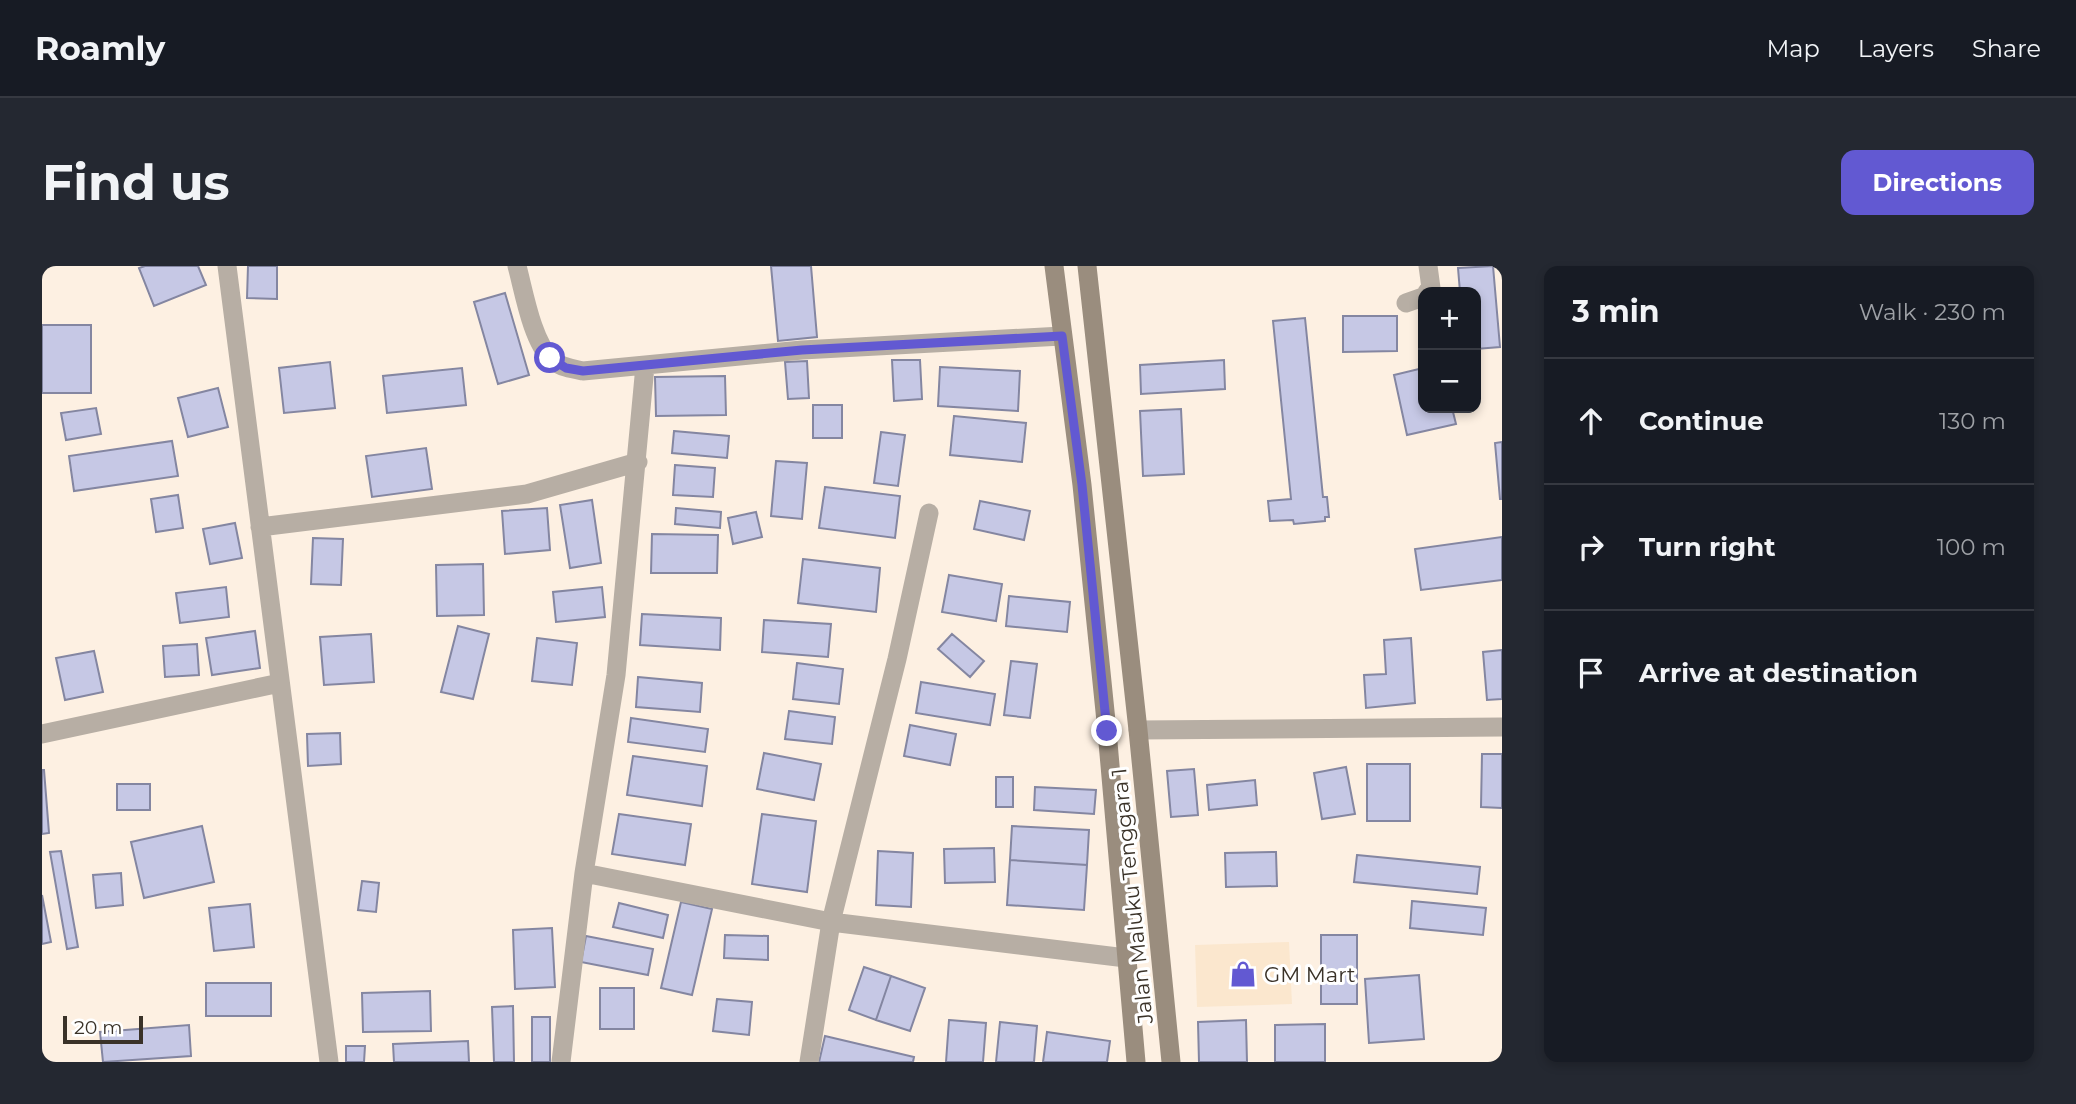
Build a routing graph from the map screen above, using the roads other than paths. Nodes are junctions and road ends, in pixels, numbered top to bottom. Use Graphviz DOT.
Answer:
graph roads {
  1 [pos="227,266"];
  2 [pos="517,266"];
  3 [pos="1054,266"];
  4 [pos="1087,266"];
  5 [pos="1428,266"];
  6 [pos="1431,287"];
  7 [pos="1062,336"];
  8 [pos="645,366"];
  9 [pos="638,462"];
  10 [pos="929,513"];
  11 [pos="260,527"];
  12 [pos="280,683"];
  13 [pos="1502,727"];
  14 [pos="1138,730"];
  15 [pos="42,734"];
  16 [pos="584,873"];
  17 [pos="831,922"];
  18 [pos="1126,958"];
  19 [pos="329,1062"];
  20 [pos="561,1062"];
  21 [pos="809,1062"];
  22 [pos="1136,1062"];
  23 [pos="1171,1062"];
  1 -- 11 [label="street"];
  2 -- 8 [label="street"];
  3 -- 7 [label="main road, Jalan Maluku Tenggara 1"];
  4 -- 14 [label="main road, Jalan Maluku Tenggara 1"];
  5 -- 6 [label="street"];
  7 -- 8 [label="street"];
  7 -- 18 [label="main road, Jalan Maluku Tenggara 1"];
  8 -- 9 [label="street"];
  9 -- 11 [label="street"];
  9 -- 16 [label="street"];
  10 -- 17 [label="street"];
  11 -- 12 [label="street"];
  12 -- 15 [label="street"];
  12 -- 19 [label="street"];
  13 -- 14 [label="street"];
  14 -- 23 [label="main road, Jalan Maluku Tenggara 1"];
  16 -- 17 [label="street"];
  16 -- 20 [label="street"];
  17 -- 18 [label="street"];
  17 -- 21 [label="street"];
  18 -- 22 [label="main road, Jalan Maluku Tenggara 1"];
}
